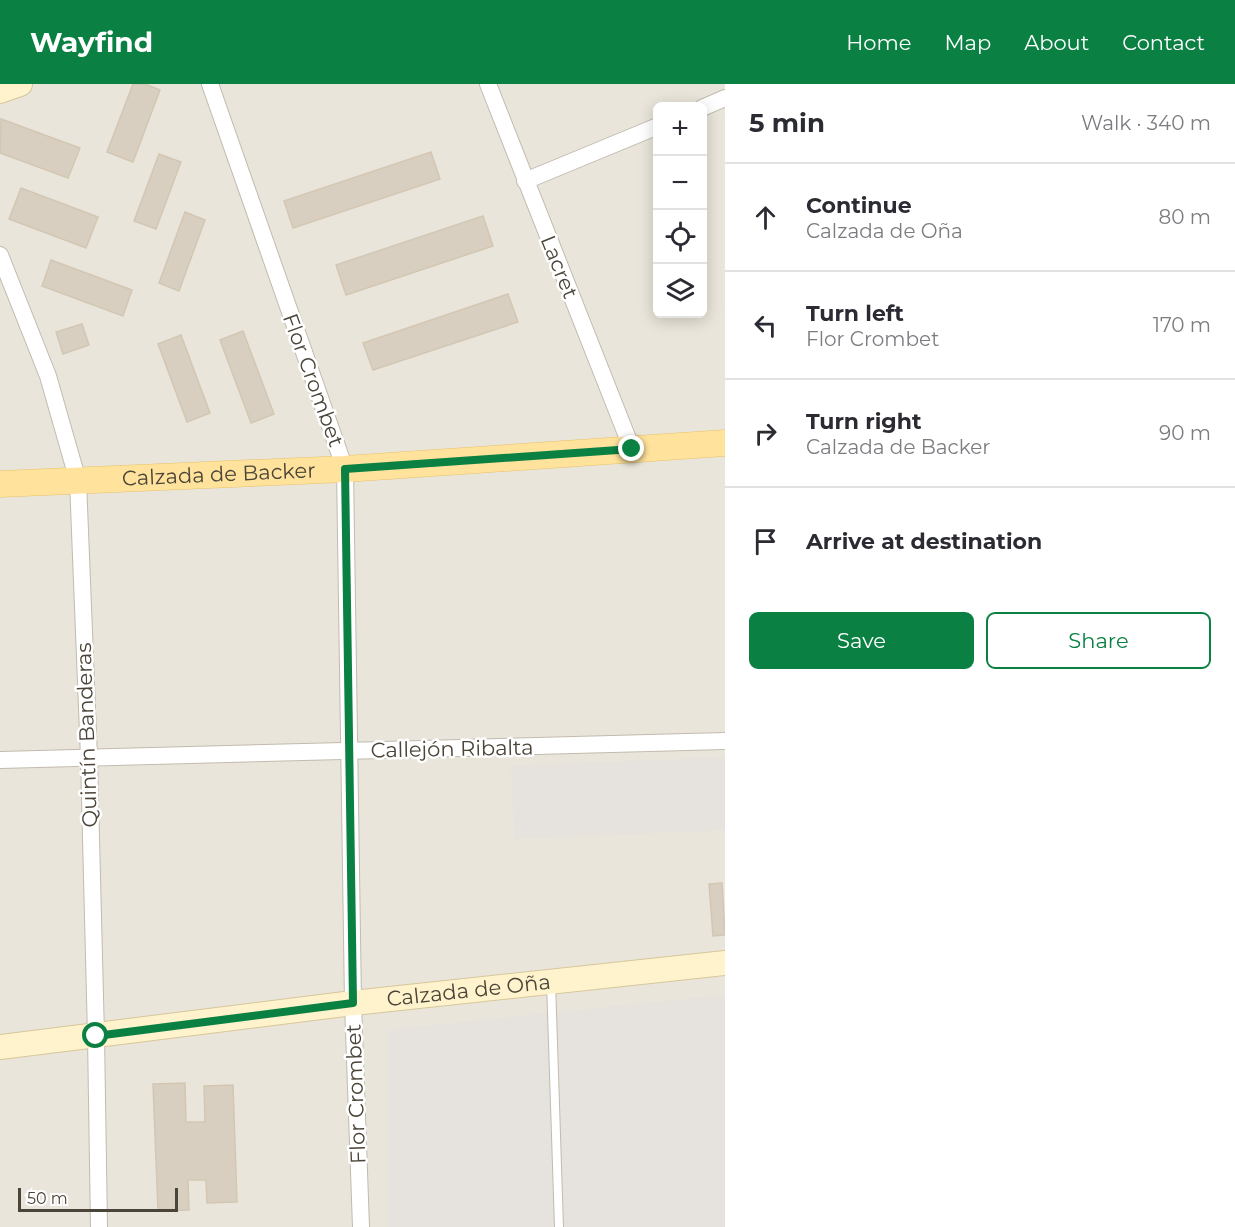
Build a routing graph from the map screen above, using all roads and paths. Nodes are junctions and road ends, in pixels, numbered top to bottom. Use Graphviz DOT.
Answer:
graph roads {
  1 [pos="20,84"];
  2 [pos="210,84"];
  3 [pos="488,84"];
  4 [pos="0,91"];
  5 [pos="725,98"];
  6 [pos="707,106"];
  7 [pos="653,128"];
  8 [pos="525,181"];
  9 [pos="0,255"];
  10 [pos="725,443"];
  11 [pos="632,449"];
  12 [pos="345,469"];
  13 [pos="78,481"];
  14 [pos="0,484"];
  15 [pos="725,741"];
  16 [pos="350,751"];
  17 [pos="89,758"];
  18 [pos="0,760"];
  19 [pos="725,963"];
  20 [pos="551,982"];
  21 [pos="353,1003"];
  22 [pos="96,1036"];
  23 [pos="0,1047"];
  24 [pos="99,1227"];
  25 [pos="361,1227"];
  26 [pos="559,1227"];
  1 -- 4 [label="street"];
  2 -- 12 [label="street, Flor Crombet"];
  3 -- 8 [label="street, Lacret"];
  5 -- 6 [label="street"];
  7 -- 8 [label="street"];
  8 -- 11 [label="street, Lacret"];
  9 -- 13 [label="street, Quintín Banderas"];
  10 -- 11 [label="main road, Calzada de Backer"];
  11 -- 12 [label="main road, Calzada de Backer"];
  12 -- 13 [label="main road, Calzada de Backer"];
  12 -- 16 [label="street, Flor Crombet"];
  13 -- 14 [label="main road, Calzada de Backer"];
  13 -- 17 [label="street, Quintín Banderas"];
  15 -- 16 [label="street, Callejón Ribalta"];
  16 -- 17 [label="street, Callejón Ribalta"];
  16 -- 21 [label="street, Flor Crombet"];
  17 -- 18 [label="street, Callejón Ribalta"];
  17 -- 22 [label="street, Quintín Banderas"];
  19 -- 20 [label="street, Calzada de Oña"];
  20 -- 21 [label="street, Calzada de Oña"];
  20 -- 26 [label="lane"];
  21 -- 22 [label="street, Calzada de Oña"];
  21 -- 25 [label="street, Flor Crombet"];
  22 -- 23 [label="street, Calzada de Oña"];
  22 -- 24 [label="street, Quintín Banderas"];
}
